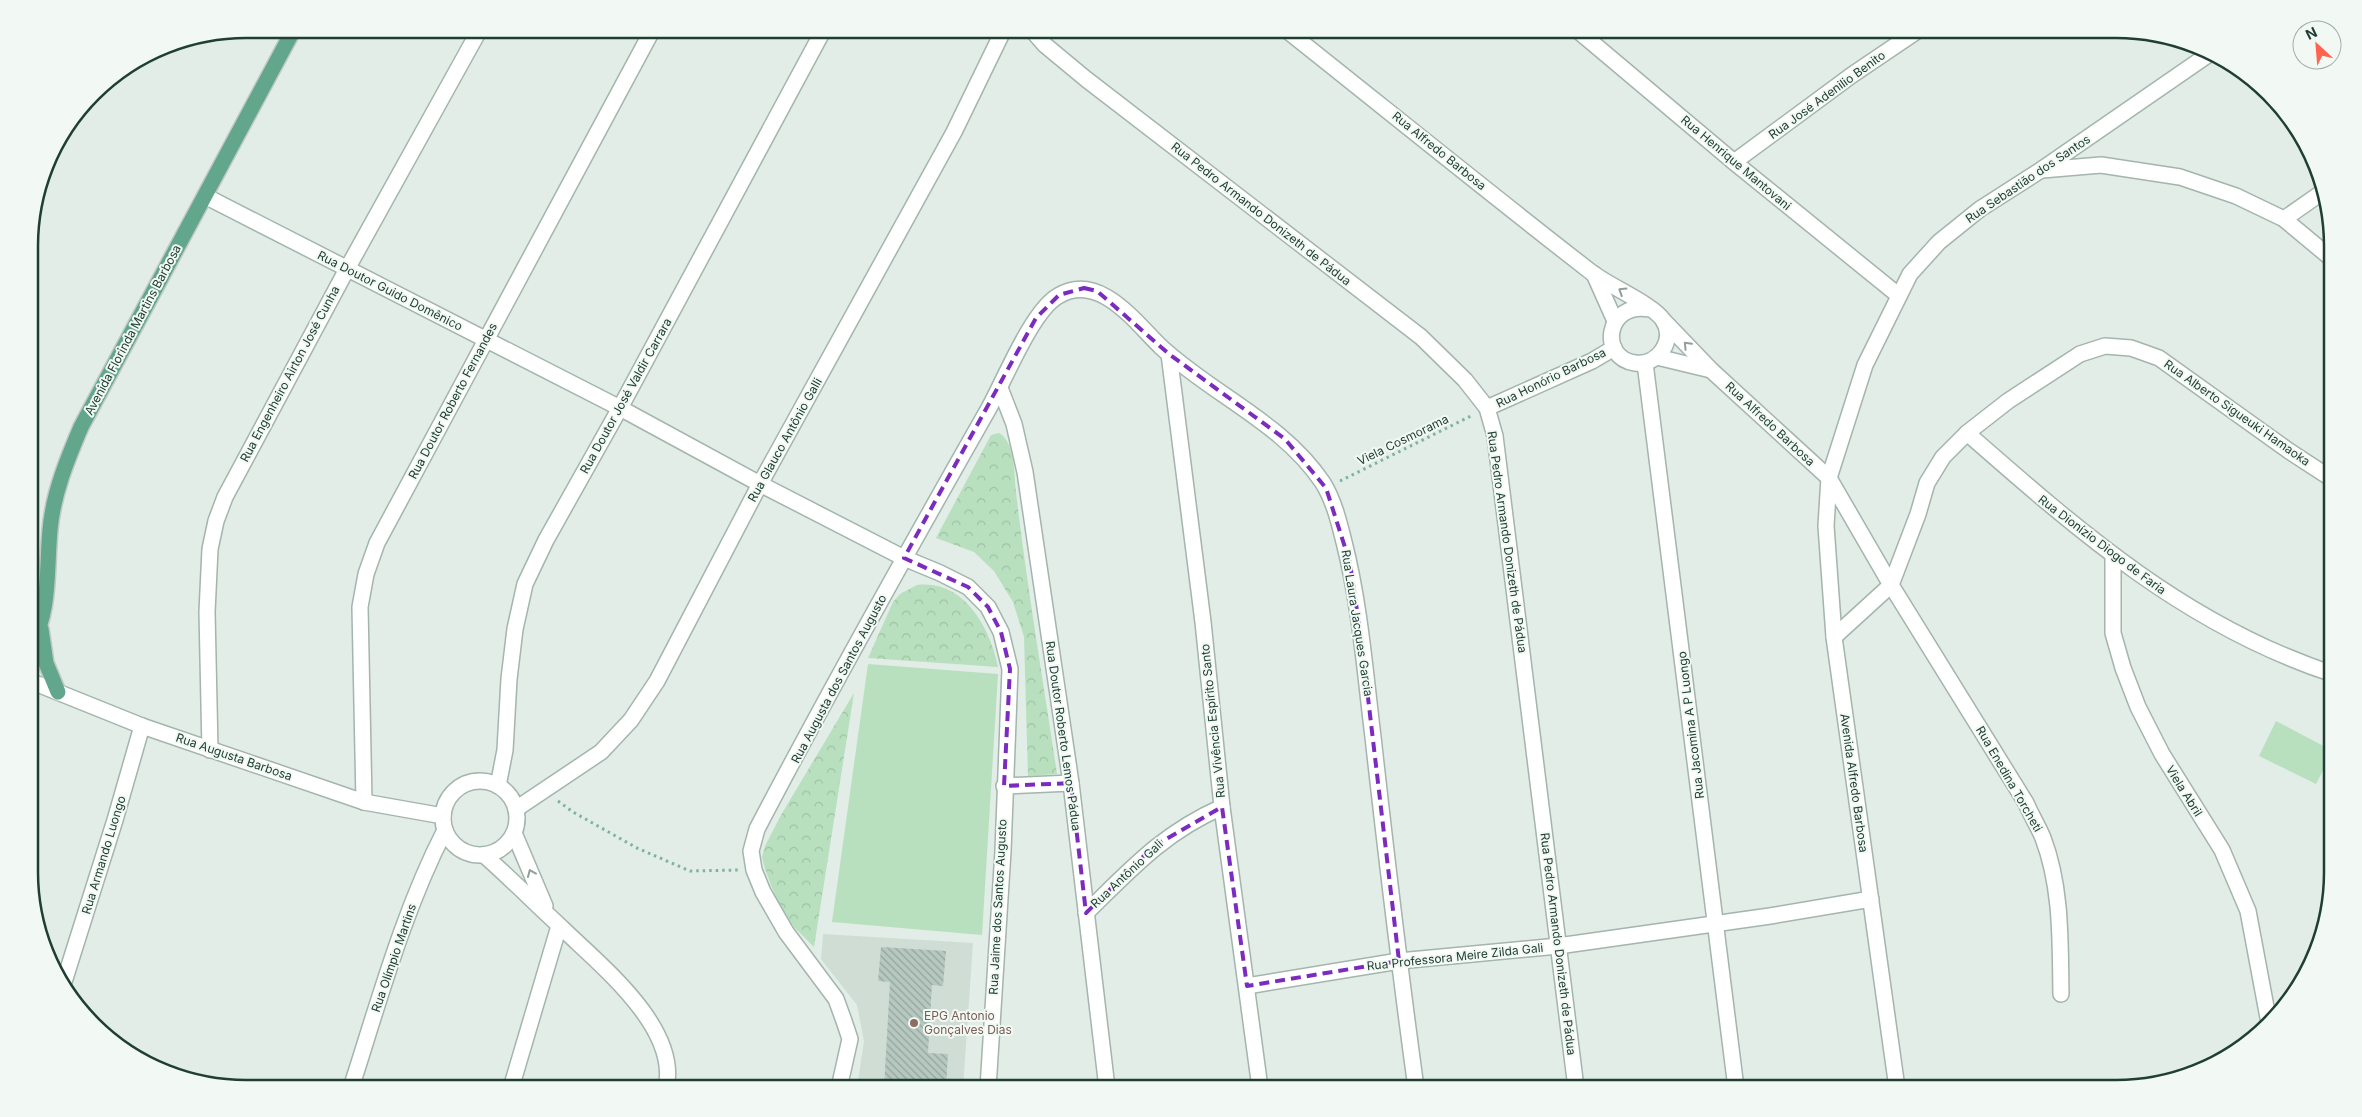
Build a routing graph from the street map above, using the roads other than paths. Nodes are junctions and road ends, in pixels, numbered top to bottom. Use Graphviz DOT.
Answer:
graph roads {
  1 [pos="289,38"];
  2 [pos="475,38"];
  3 [pos="648,38"];
  4 [pos="819,38"];
  5 [pos="1000,38"];
  6 [pos="1039,38"];
  7 [pos="1297,38"];
  8 [pos="1594,38"];
  9 [pos="1907,38"];
  10 [pos="2204,57"];
  11 [pos="1734,162"];
  12 [pos="2041,170"];
  13 [pos="2318,195"];
  14 [pos="205,196"];
  15 [pos="2284,219"];
  16 [pos="2324,252"];
  17 [pos="347,269"];
  18 [pos="1594,274"];
  19 [pos="1072,290"];
  20 [pos="1898,295"];
  21 [pos="1650,309"];
  22 [pos="1663,320"];
  23 [pos="1615,321"];
  24 [pos="486,340"];
  25 [pos="1614,348"];
  26 [pos="1169,354"];
  27 [pos="1651,360"];
  28 [pos="1711,370"];
  29 [pos="1000,388"];
  30 [pos="620,408"];
  31 [pos="1488,408"];
  32 [pos="1967,433"];
  33 [pos="2324,474"];
  34 [pos="1828,478"];
  35 [pos="760,484"];
  36 [pos="2113,556"];
  37 [pos="904,558"];
  38 [pos="922,565"];
  39 [pos="1891,585"];
  40 [pos="41,628"];
  41 [pos="38,634"];
  42 [pos="1834,637"];
  43 [pos="2324,671"];
  44 [pos="38,685"];
  45 [pos="58,692"];
  46 [pos="142,726"];
  47 [pos="210,750"];
  48 [pos="1071,783"];
  49 [pos="498,786"];
  50 [pos="1004,786"];
  51 [pos="364,802"];
  52 [pos="1222,807"];
  53 [pos="516,809"];
  54 [pos="444,823"];
  55 [pos="514,833"];
  56 [pos="484,855"];
  57 [pos="1871,899"];
  58 [pos="548,912"];
  59 [pos="1086,913"];
  60 [pos="1715,924"];
  61 [pos="560,926"];
  62 [pos="1558,946"];
  63 [pos="1399,961"];
  64 [pos="66,976"];
  65 [pos="1247,986"];
  66 [pos="2061,994"];
  67 [pos="2267,1014"];
  68 [pos="354,1080"];
  69 [pos="512,1080"];
  70 [pos="667,1080"];
  71 [pos="841,1080"];
  72 [pos="989,1080"];
  73 [pos="1106,1080"];
  74 [pos="1259,1080"];
  75 [pos="1415,1080"];
  76 [pos="1575,1080"];
  77 [pos="1735,1080"];
  78 [pos="1896,1080"];
  1 -- 14 [label="main road, Avenida Florinda Martins Barbosa"];
  2 -- 17 [label="street, Rua Engenheiro Airton José Cunha"];
  3 -- 24 [label="street, Rua Doutor Roberto Fernandes"];
  4 -- 30 [label="street, Rua Doutor José Valdir Carrara"];
  5 -- 35 [label="street, Rua Glauco Antônio Galli"];
  6 -- 31 [label="street, Rua Pedro Armando Donizeth de Pádua"];
  7 -- 18 [label="street, Rua Alfredo Barbosa"];
  8 -- 11 [label="street, Rua Henrique Mantovani"];
  9 -- 11 [label="street, Rua José Adenilio Benito"];
  10 -- 12 [label="street, Rua Sebastião dos Santos"];
  11 -- 20 [label="street, Rua Henrique Mantovani"];
  12 -- 15 [label="street"];
  12 -- 20 [label="street, Rua Sebastião dos Santos"];
  13 -- 15 [label="street"];
  14 -- 17 [label="street, Rua Doutor Guido Domênico"];
  14 -- 40 [label="main road, Avenida Florinda Martins Barbosa"];
  15 -- 16 [label="street"];
  17 -- 24 [label="street, Rua Doutor Guido Domênico"];
  17 -- 47 [label="street, Rua Engenheiro Airton José Cunha"];
  21 -- 18 [label="street, Rua Alfredo Barbosa, one-way"];
  18 -- 23 [label="street, Rua Alfredo Barbosa"];
  19 -- 26 [label="street, Rua Laura Jacques Garcia"];
  19 -- 29 [label="street, Rua Augusta dos Santos Augusto"];
  20 -- 34 [label="street, Rua Sebastião dos Santos"];
  21 -- 22 [label="street"];
  21 -- 23 [label="street"];
  22 -- 27 [label="street"];
  28 -- 22 [label="street, Rua Alfredo Barbosa, one-way"];
  23 -- 25 [label="street"];
  24 -- 30 [label="street, Rua Doutor Guido Domênico"];
  24 -- 51 [label="street, Rua Doutor Roberto Fernandes"];
  25 -- 27 [label="street"];
  25 -- 31 [label="street, Rua Honório Barbosa"];
  26 -- 52 [label="street, Rua Vivência Espírito Santo"];
  26 -- 63 [label="street, Rua Laura Jacques Garcia"];
  27 -- 28 [label="street, Rua Alfredo Barbosa"];
  27 -- 60 [label="street, Rua Jacomina A P Luongo"];
  28 -- 34 [label="street, Rua Alfredo Barbosa"];
  29 -- 37 [label="street, Rua Augusta dos Santos Augusto"];
  29 -- 48 [label="street, Rua Doutor Roberto Lemos Pádua"];
  30 -- 35 [label="street, Rua Doutor Guido Domênico"];
  30 -- 49 [label="street, Rua Doutor José Valdir Carrara"];
  31 -- 62 [label="street, Rua Pedro Armando Donizeth de Pádua"];
  32 -- 33 [label="street, Rua Alberto Sigueuki Hamaoka"];
  32 -- 36 [label="street, Rua Dionízio Diogo de Faria"];
  32 -- 39 [label="street, Rua Alberto Sigueuki Hamaoka"];
  34 -- 39 [label="street, Rua Alfredo Barbosa"];
  34 -- 42 [label="street, Avenida Alfredo Barbosa"];
  35 -- 37 [label="street, Rua Doutor Guido Domênico"];
  35 -- 53 [label="street, Rua Glauco Antônio Galli"];
  36 -- 43 [label="street, Rua Dionízio Diogo de Faria"];
  36 -- 67 [label="street, Viela Abril"];
  37 -- 38 [label="street, Rua Doutor Guido Domênico"];
  37 -- 71 [label="street, Rua Augusta dos Santos Augusto"];
  38 -- 50 [label="street, Rua Jaime dos Santos Augusto"];
  39 -- 42 [label="street, Rua Alberto Sigueuki Hamaoka"];
  39 -- 66 [label="street, Rua Enedina Torcheti"];
  40 -- 41 [label="main road, Avenida Florinda Martins Barbosa"];
  40 -- 45 [label="main road"];
  42 -- 57 [label="street, Avenida Alfredo Barbosa"];
  44 -- 45 [label="street, Rua Augusta Barbosa"];
  45 -- 46 [label="street, Rua Augusta Barbosa"];
  46 -- 47 [label="street, Rua Augusta Barbosa"];
  46 -- 64 [label="street, Rua Armando Luongo"];
  47 -- 51 [label="street, Rua Augusta Barbosa"];
  48 -- 50 [label="street"];
  48 -- 59 [label="street, Rua Doutor Roberto Lemos Pádua"];
  49 -- 53 [label="street"];
  49 -- 54 [label="street"];
  50 -- 72 [label="street, Rua Jaime dos Santos Augusto"];
  51 -- 54 [label="street, Rua Augusta Barbosa"];
  52 -- 59 [label="street, Rua Antônio Gali"];
  52 -- 65 [label="street, Rua Vivência Espírito Santo"];
  53 -- 55 [label="street"];
  54 -- 56 [label="street"];
  54 -- 68 [label="street, Rua Olímpio Martins"];
  55 -- 56 [label="street"];
  58 -- 55 [label="street, one-way"];
  56 -- 58 [label="street"];
  57 -- 60 [label="street, Rua Professora Meire Zilda Gali"];
  57 -- 78 [label="street, Avenida Alfredo Barbosa"];
  58 -- 61 [label="street"];
  59 -- 73 [label="street, Rua Doutor Roberto Lemos Pádua"];
  60 -- 62 [label="street, Rua Professora Meire Zilda Gali"];
  60 -- 77 [label="street, Rua Jacomina A P Luongo"];
  61 -- 69 [label="street"];
  61 -- 70 [label="street"];
  62 -- 63 [label="street, Rua Professora Meire Zilda Gali"];
  62 -- 76 [label="street, Rua Pedro Armando Donizeth de Pádua"];
  63 -- 65 [label="street, Rua Professora Meire Zilda Gali"];
  63 -- 75 [label="street, Rua Laura Jacques Garcia"];
  65 -- 74 [label="street, Rua Vivência Espírito Santo"];
}
